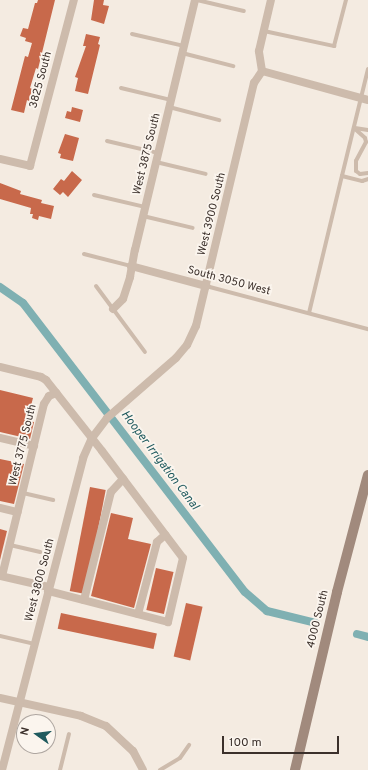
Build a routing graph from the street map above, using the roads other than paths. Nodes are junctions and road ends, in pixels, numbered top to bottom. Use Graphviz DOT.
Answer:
graph roads {
  1 [pos="74,0"];
  2 [pos="196,0"];
  3 [pos="271,0"];
  4 [pos="346,0"];
  5 [pos="244,11"];
  6 [pos="264,31"];
  7 [pos="132,34"];
  8 [pos="183,50"];
  9 [pos="234,66"];
  10 [pos="368,69"];
  11 [pos="262,71"];
  12 [pos="367,75"];
  13 [pos="121,88"];
  14 [pos="365,99"];
  15 [pos="170,104"];
  16 [pos="219,120"];
  17 [pos="354,128"];
  18 [pos="368,130"];
  19 [pos="107,141"];
  20 [pos="158,153"];
  21 [pos="0,158"];
  22 [pos="156,162"];
  23 [pos="368,173"];
  24 [pos="206,174"];
  25 [pos="342,176"];
  26 [pos="368,179"];
  27 [pos="94,195"];
  28 [pos="145,207"];
  29 [pos="143,216"];
  30 [pos="193,228"];
  31 [pos="84,254"];
  32 [pos="132,266"];
  33 [pos="96,286"];
  34 [pos="206,286"];
  35 [pos="113,309"];
  36 [pos="309,313"];
  37 [pos="368,329"];
  38 [pos="145,352"];
  39 [pos="0,367"];
  40 [pos="56,393"];
  41 [pos="119,406"];
  42 [pos="94,435"];
  43 [pos="0,438"];
  44 [pos="34,446"];
  45 [pos="368,475"];
  46 [pos="123,479"];
  47 [pos="23,493"];
  48 [pos="53,500"];
  49 [pos="0,508"];
  50 [pos="18,512"];
  51 [pos="165,535"];
  52 [pos="10,545"];
  53 [pos="40,552"];
  54 [pos="1,576"];
  55 [pos="48,589"];
  56 [pos="84,600"];
  57 [pos="138,614"];
  58 [pos="0,636"];
  59 [pos="34,644"];
  60 [pos="0,698"];
  61 [pos="19,703"];
  62 [pos="69,734"];
  63 [pos="189,744"];
  64 [pos="2,770"];
  65 [pos="60,770"];
  66 [pos="144,770"];
  67 [pos="160,770"];
  68 [pos="295,770"];
  1 -- 21 [label="street, 3825 South"];
  2 -- 5 [label="lane"];
  2 -- 8 [label="street, West 3875 South"];
  3 -- 6 [label="street"];
  4 -- 6 [label="lane"];
  6 -- 11 [label="street"];
  7 -- 8 [label="lane"];
  8 -- 9 [label="lane"];
  8 -- 15 [label="street, West 3875 South"];
  10 -- 12 [label="lane"];
  11 -- 14 [label="street"];
  11 -- 34 [label="street, West 3900 South"];
  12 -- 14 [label="lane"];
  13 -- 15 [label="lane"];
  14 -- 17 [label="lane"];
  15 -- 16 [label="lane"];
  15 -- 20 [label="street, West 3875 South"];
  17 -- 18 [label="lane"];
  17 -- 23 [label="lane"];
  17 -- 25 [label="lane"];
  19 -- 20 [label="lane"];
  20 -- 22 [label="street, West 3875 South"];
  22 -- 24 [label="lane"];
  22 -- 28 [label="street, West 3875 South"];
  25 -- 26 [label="lane"];
  25 -- 36 [label="lane"];
  27 -- 28 [label="lane"];
  28 -- 29 [label="street, West 3875 South"];
  29 -- 30 [label="lane"];
  29 -- 32 [label="street, West 3875 South"];
  31 -- 32 [label="lane, South 3050 West"];
  32 -- 34 [label="street, South 3050 West"];
  32 -- 35 [label="street, West 3875 South"];
  33 -- 35 [label="lane"];
  34 -- 36 [label="lane, South 3050 West"];
  34 -- 41 [label="street, West 3900 South"];
  35 -- 38 [label="lane"];
  36 -- 37 [label="lane, South 3050 West"];
  39 -- 40 [label="street"];
  40 -- 42 [label="street"];
  40 -- 44 [label="street, West 3775 South"];
  41 -- 42 [label="street, West 3800 South"];
  42 -- 46 [label="street"];
  42 -- 55 [label="street, West 3800 South"];
  43 -- 44 [label="street"];
  44 -- 47 [label="street, West 3775 South"];
  45 -- 68 [label="main road, 4000 South"];
  46 -- 51 [label="street"];
  46 -- 56 [label="street"];
  47 -- 48 [label="lane"];
  47 -- 50 [label="street, West 3775 South"];
  49 -- 50 [label="street"];
  50 -- 52 [label="street, West 3775 South"];
  51 -- 57 [label="street"];
  51 -- 57 [label="street"];
  52 -- 53 [label="lane"];
  52 -- 54 [label="street, West 3775 South"];
  54 -- 55 [label="street"];
  55 -- 56 [label="street"];
  55 -- 59 [label="street, West 3800 South"];
  56 -- 57 [label="street"];
  58 -- 59 [label="lane"];
  59 -- 61 [label="street, West 3800 South"];
  60 -- 61 [label="street"];
  61 -- 64 [label="street, West 3800 South"];
  61 -- 66 [label="street"];
  62 -- 65 [label="lane"];
  63 -- 67 [label="lane"];
}
